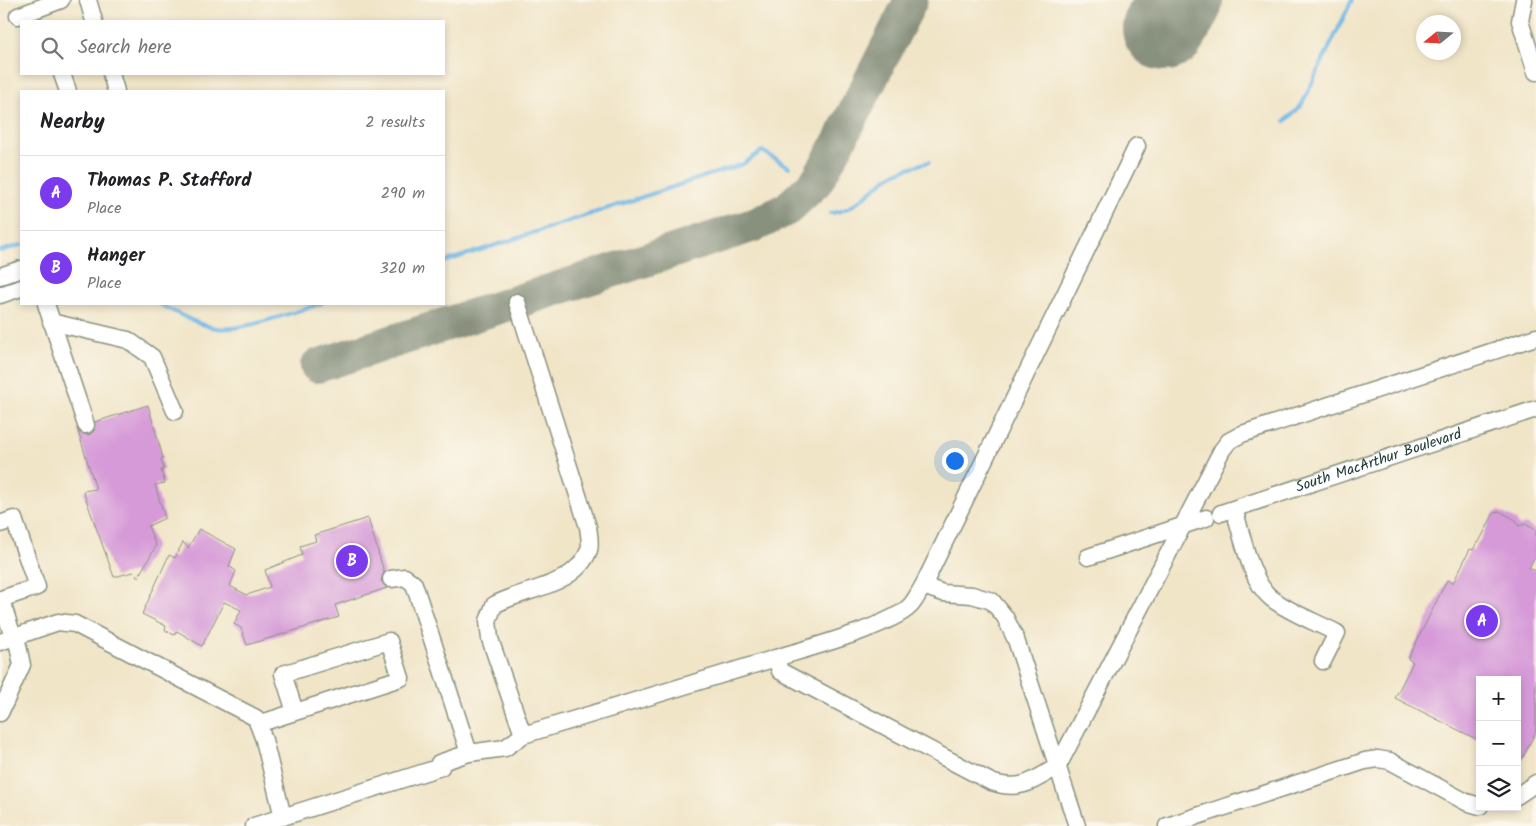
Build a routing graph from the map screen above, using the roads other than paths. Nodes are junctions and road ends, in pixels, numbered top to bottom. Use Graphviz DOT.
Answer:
graph roads {
  1 [pos="61,0"];
  2 [pos="88,0"];
  3 [pos="1524,0"];
  4 [pos="40,15"];
  5 [pos="18,16"];
  6 [pos="94,20"];
  7 [pos="1536,72"];
  8 [pos="62,75"];
  9 [pos="111,75"];
  10 [pos="68,90"];
  11 [pos="116,90"];
  12 [pos="1136,146"];
  13 [pos="20,269"];
  14 [pos="0,276"];
  15 [pos="20,288"];
  16 [pos="0,295"];
  17 [pos="517,302"];
  18 [pos="46,305"];
  19 [pos="51,322"];
  20 [pos="1536,337"];
  21 [pos="1536,409"];
  22 [pos="176,411"];
  23 [pos="86,425"];
  24 [pos="1221,513"];
  25 [pos="0,524"];
  26 [pos="1184,526"];
  27 [pos="1088,557"];
  28 [pos="391,579"];
  29 [pos="923,586"];
  30 [pos="0,598"];
  31 [pos="10,638"];
  32 [pos="776,658"];
  33 [pos="1323,661"];
  34 [pos="295,712"];
  35 [pos="0,713"];
  36 [pos="258,724"];
  37 [pos="523,735"];
  38 [pos="469,753"];
  39 [pos="1058,766"];
  40 [pos="1536,783"];
  41 [pos="1521,793"];
  42 [pos="1476,805"];
  43 [pos="283,817"];
  44 [pos="254,826"];
  45 [pos="1077,826"];
  46 [pos="1167,826"];
  1 -- 4 [label="street"];
  2 -- 6 [label="street"];
  3 -- 7 [label="street"];
  4 -- 5 [label="street"];
  8 -- 10 [label="street"];
  9 -- 11 [label="street"];
  12 -- 29 [label="street"];
  13 -- 14 [label="street"];
  15 -- 16 [label="street"];
  17 -- 37 [label="street"];
  18 -- 19 [label="street"];
  19 -- 22 [label="street"];
  19 -- 23 [label="street"];
  20 -- 26 [label="street"];
  21 -- 24 [label="street, South MacArthur Boulevard"];
  24 -- 26 [label="street, South MacArthur Boulevard"];
  24 -- 33 [label="street"];
  25 -- 30 [label="street"];
  26 -- 27 [label="street, South MacArthur Boulevard"];
  26 -- 39 [label="street"];
  28 -- 38 [label="street"];
  29 -- 32 [label="street"];
  29 -- 39 [label="street"];
  30 -- 31 [label="street"];
  31 -- 35 [label="street"];
  31 -- 36 [label="street"];
  32 -- 37 [label="street"];
  32 -- 39 [label="street"];
  34 -- 34 [label="street"];
  34 -- 36 [label="street"];
  36 -- 43 [label="street"];
  37 -- 38 [label="street"];
  38 -- 43 [label="street"];
  39 -- 45 [label="street"];
  40 -- 41 [label="street"];
  42 -- 46 [label="street"];
  43 -- 44 [label="street"];
}
